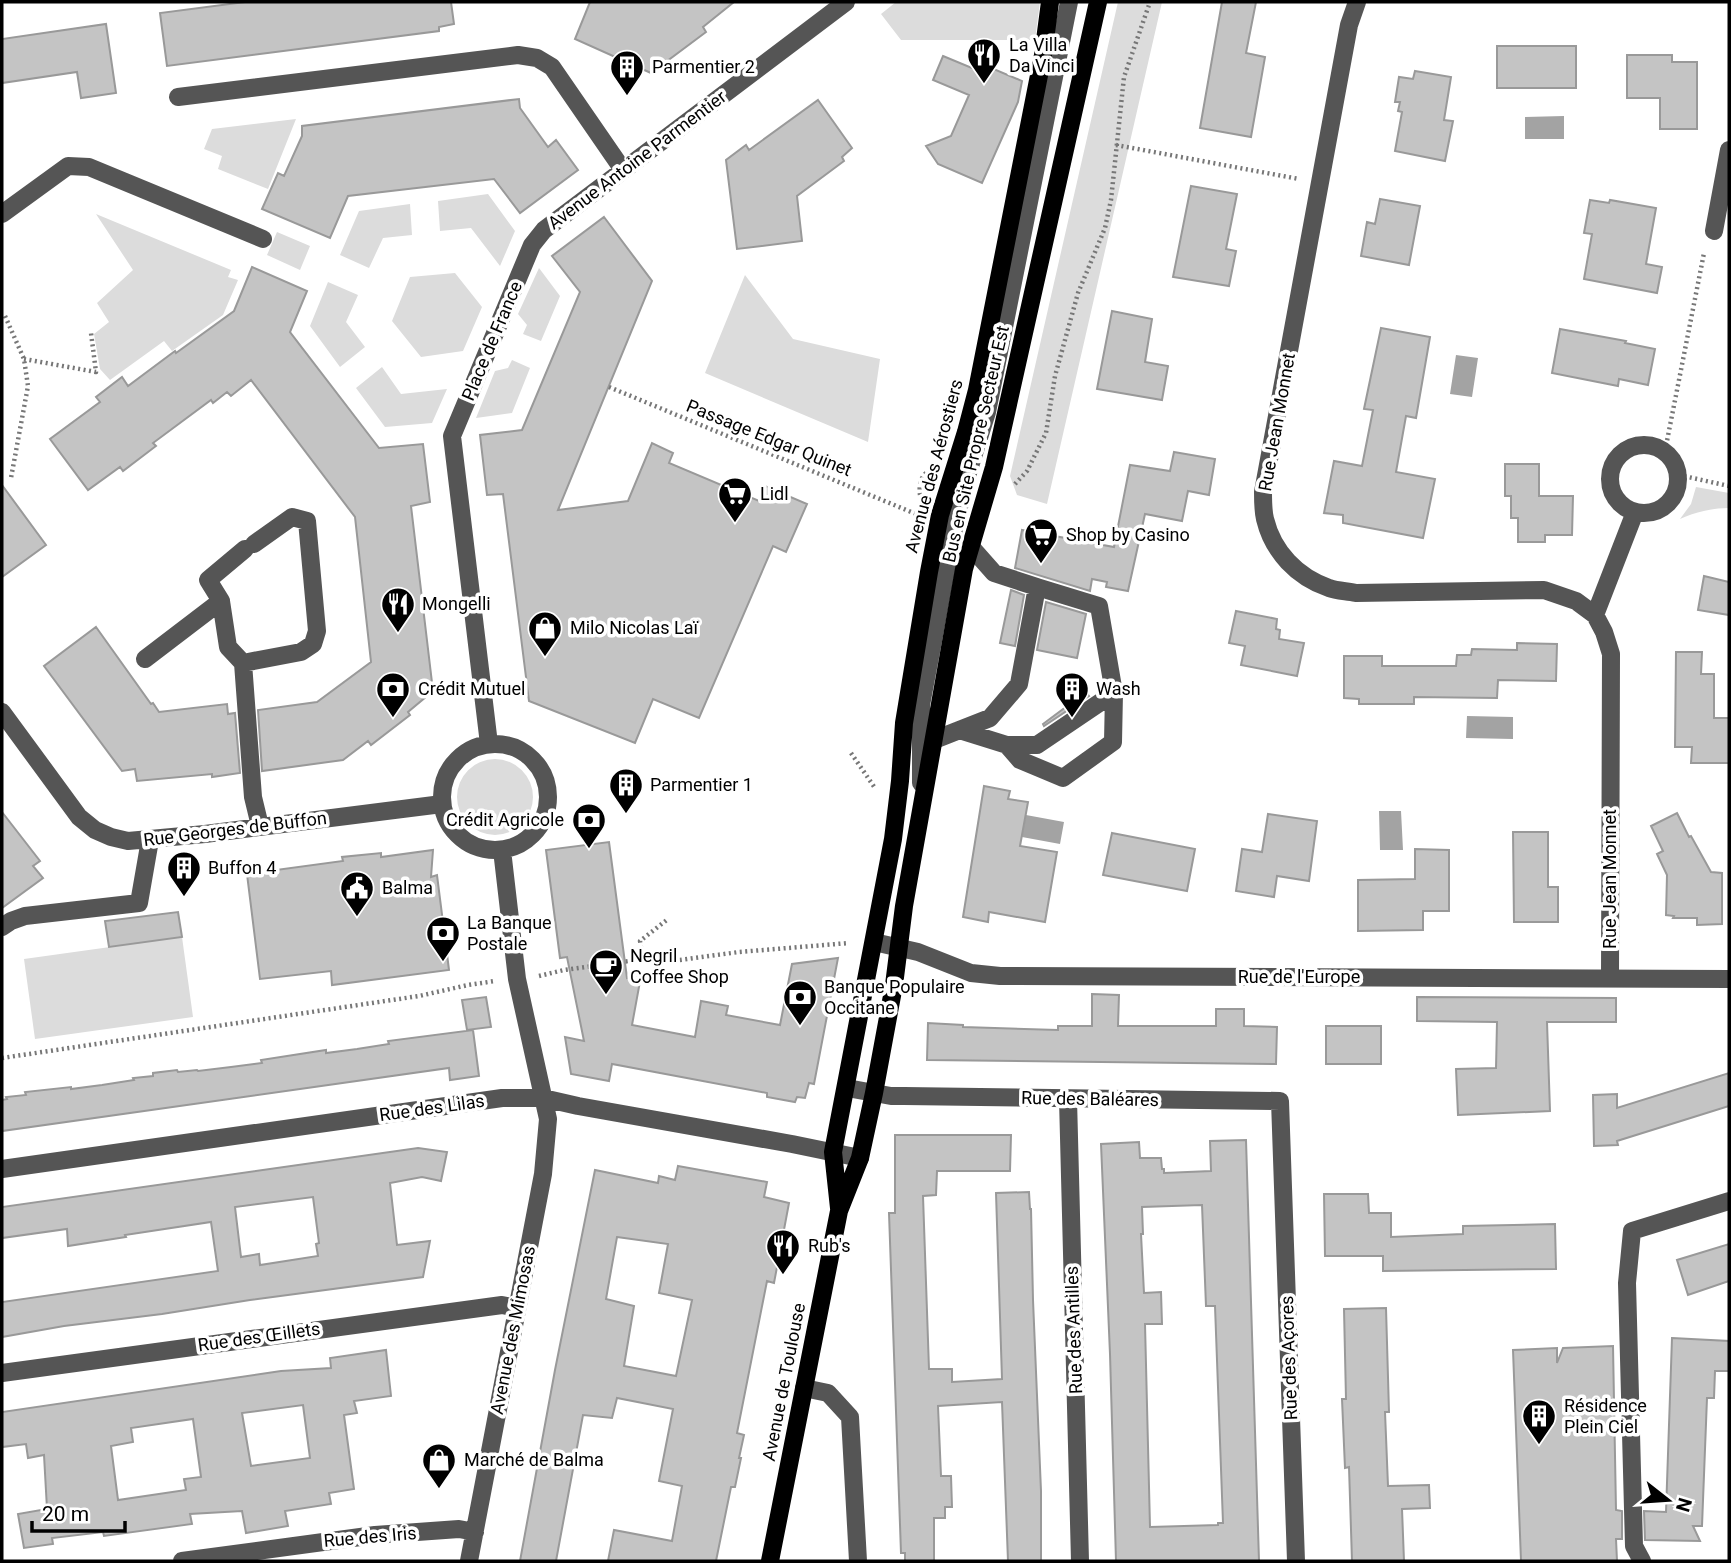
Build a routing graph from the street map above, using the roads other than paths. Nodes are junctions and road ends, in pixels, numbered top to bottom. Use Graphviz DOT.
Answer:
graph roads {
  1 [pos="846,2"];
  2 [pos="1050,2"];
  3 [pos="1069,2"];
  4 [pos="1098,2"];
  5 [pos="1357,2"];
  6 [pos="178,97"];
  7 [pos="1729,150"];
  8 [pos="623,170"];
  9 [pos="2,214"];
  10 [pos="1714,231"];
  11 [pos="263,239"];
  12 [pos="532,245"];
  13 [pos="1635,512"];
  14 [pos="971,547"];
  15 [pos="1037,587"];
  16 [pos="220,601"];
  17 [pos="1595,615"];
  18 [pos="145,659"];
  19 [pos="243,663"];
  20 [pos="1114,693"];
  21 [pos="2,712"];
  22 [pos="959,730"];
  23 [pos="934,740"];
  24 [pos="489,744"];
  25 [pos="1007,745"];
  26 [pos="442,804"];
  27 [pos="921,807"];
  28 [pos="260,826"];
  29 [pos="150,840"];
  30 [pos="502,850"];
  31 [pos="2,927"];
  32 [pos="866,942"];
  33 [pos="899,948"];
  34 [pos="1610,978"];
  35 [pos="1729,979"];
  36 [pos="846,1088"];
  37 [pos="873,1093"];
  38 [pos="544,1098"];
  39 [pos="1068,1099"];
  40 [pos="834,1152"];
  41 [pos="1282,1155"];
  42 [pos="859,1158"];
  43 [pos="2,1169"];
  44 [pos="1729,1200"];
  45 [pos="839,1211"];
  46 [pos="517,1308"];
  47 [pos="2,1373"];
  48 [pos="804,1388"];
  49 [pos="475,1532"];
  50 [pos="182,1561"];
  51 [pos="469,1561"];
  52 [pos="770,1561"];
  53 [pos="858,1561"];
  54 [pos="1080,1561"];
  55 [pos="1296,1561"];
  56 [pos="1642,1561"];
  1 -- 8 [label="street, Avenue Antoine Parmentier"];
  2 -- 32 [label="main road, Avenue des Aérostiers"];
  3 -- 27 [label="street, Bus en Site Propre Secteur Est"];
  4 -- 14 [label="main road"];
  5 -- 17 [label="street, Rue Jean Monnet"];
  6 -- 8 [label="street"];
  7 -- 10 [label="street"];
  8 -- 12 [label="street, Avenue Antoine Parmentier"];
  9 -- 11 [label="street"];
  12 -- 24 [label="street, Place de France"];
  13 -- 13 [label="street"];
  13 -- 17 [label="street"];
  14 -- 15 [label="street"];
  14 -- 23 [label="main road"];
  15 -- 20 [label="street"];
  15 -- 22 [label="street"];
  16 -- 18 [label="street"];
  16 -- 19 [label="street"];
  16 -- 19 [label="street"];
  17 -- 34 [label="street, Rue Jean Monnet"];
  19 -- 28 [label="street"];
  20 -- 25 [label="street"];
  20 -- 25 [label="street"];
  21 -- 29 [label="street, Rue Georges de Buffon"];
  22 -- 23 [label="street"];
  22 -- 25 [label="street"];
  23 -- 27 [label="main road"];
  24 -- 26 [label="street"];
  24 -- 30 [label="street"];
  26 -- 28 [label="street, Rue Georges de Buffon"];
  26 -- 30 [label="street"];
  27 -- 33 [label="main road"];
  28 -- 29 [label="street, Rue Georges de Buffon"];
  29 -- 31 [label="street"];
  30 -- 38 [label="street"];
  32 -- 33 [label="street, Rue de l'Europe"];
  32 -- 36 [label="main road, Avenue de Toulouse"];
  33 -- 34 [label="street, Rue de l'Europe"];
  33 -- 37 [label="main road, Avenue de Toulouse"];
  34 -- 35 [label="street, Rue de l'Europe"];
  36 -- 37 [label="street, Rue des Baléares"];
  36 -- 40 [label="main road, Avenue de Toulouse"];
  37 -- 39 [label="street, Rue des Baléares"];
  37 -- 42 [label="main road, Avenue de Toulouse"];
  38 -- 40 [label="street, Rue des Lilas"];
  38 -- 43 [label="street, Rue des Lilas"];
  38 -- 46 [label="street, Avenue des Mimosas"];
  39 -- 41 [label="street, Rue des Baléares"];
  39 -- 54 [label="street, Rue des Antilles"];
  40 -- 42 [label="street, Rue des Lilas"];
  40 -- 45 [label="main road, Avenue de Toulouse"];
  41 -- 55 [label="street, Rue des Açores"];
  42 -- 45 [label="main road, Avenue de Toulouse"];
  44 -- 56 [label="street"];
  45 -- 48 [label="main road, Avenue de Toulouse"];
  46 -- 47 [label="street, Rue des Œillets"];
  46 -- 49 [label="street, Avenue des Mimosas"];
  48 -- 52 [label="main road, Avenue de Toulouse"];
  48 -- 53 [label="street"];
  49 -- 50 [label="street, Rue des Iris"];
  49 -- 51 [label="street, Avenue des Mimosas"];
}
